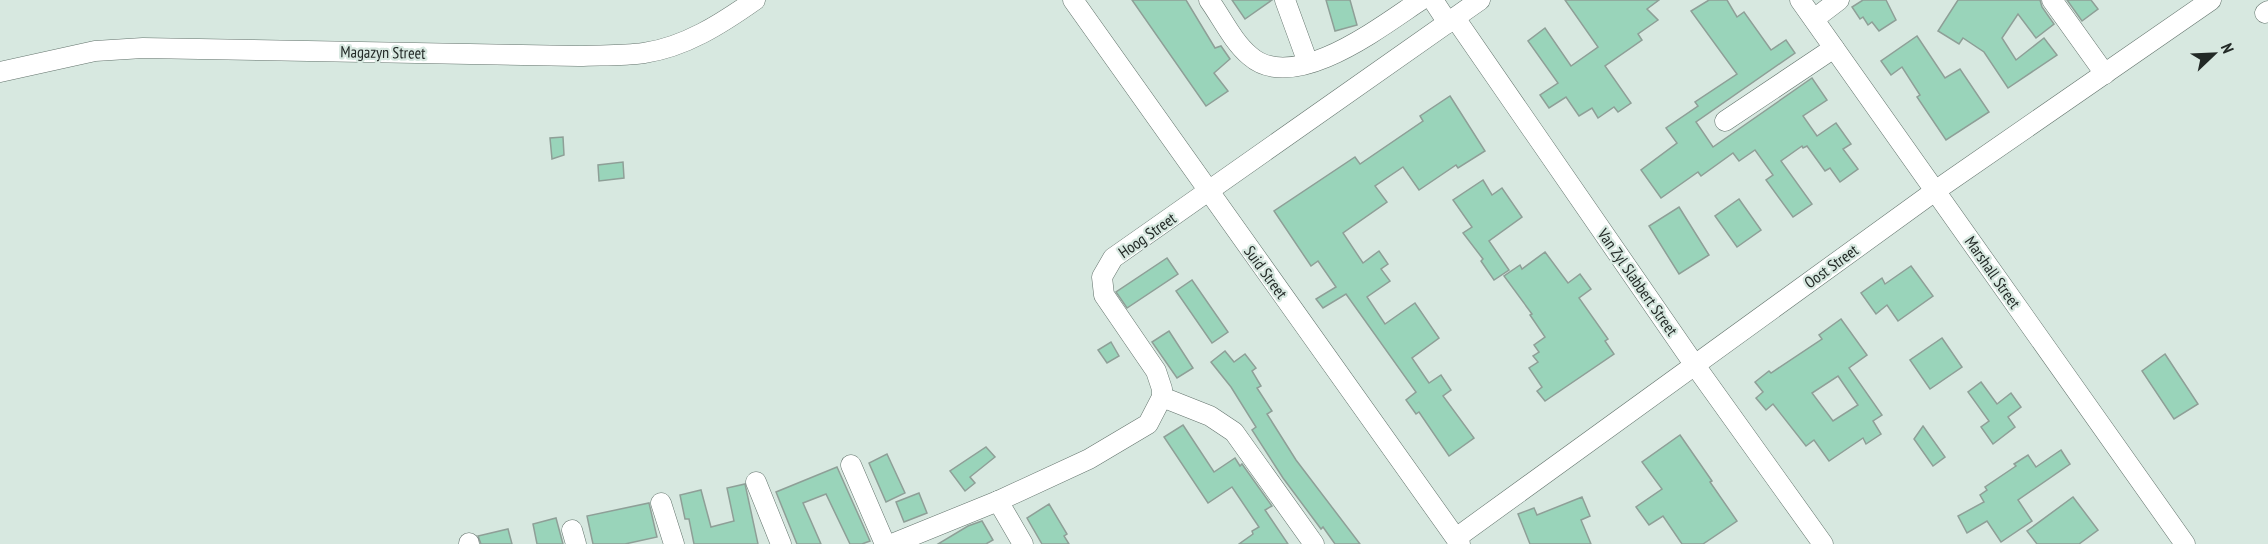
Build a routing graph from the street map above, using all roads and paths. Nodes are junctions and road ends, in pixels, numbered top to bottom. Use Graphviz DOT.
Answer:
graph roads {
  1 [pos="755,0"];
  2 [pos="1073,0"];
  3 [pos="1209,0"];
  4 [pos="1285,0"];
  5 [pos="1421,0"];
  6 [pos="1433,0"];
  7 [pos="1480,0"];
  8 [pos="1800,0"];
  9 [pos="1839,0"];
  10 [pos="2052,0"];
  11 [pos="2211,0"];
  12 [pos="1814,19"];
  13 [pos="1451,21"];
  14 [pos="1834,48"];
  15 [pos="1308,63"];
  16 [pos="0,72"];
  17 [pos="2104,74"];
  18 [pos="1725,121"];
  19 [pos="1209,191"];
  20 [pos="1935,191"];
  21 [pos="1694,364"];
  22 [pos="1162,397"];
  23 [pos="851,465"];
  24 [pos="756,482"];
  25 [pos="998,501"];
  26 [pos="661,503"];
  27 [pos="1458,541"];
  28 [pos="896,543"];
  29 [pos="674,544"];
  30 [pos="781,544"];
  31 [pos="1023,544"];
  32 [pos="1314,544"];
  33 [pos="1823,544"];
  34 [pos="2185,544"];
  1 -- 16 [label="street, Magazyn Street"];
  2 -- 19 [label="street, Suid Street"];
  3 -- 15 [label="street"];
  4 -- 15 [label="street"];
  5 -- 15 [label="street"];
  6 -- 13 [label="street, Van Zyl Slabbert Street"];
  7 -- 13 [label="street, Hoog Street"];
  8 -- 12 [label="street, Marshall Street"];
  9 -- 12 [label="street"];
  10 -- 17 [label="street"];
  11 -- 17 [label="street, Oost Street"];
  12 -- 14 [label="street, Marshall Street"];
  13 -- 19 [label="street, Hoog Street"];
  13 -- 21 [label="street, Van Zyl Slabbert Street"];
  14 -- 18 [label="street"];
  14 -- 20 [label="street, Marshall Street"];
  17 -- 20 [label="street, Oost Street"];
  19 -- 22 [label="street, Hoog Street"];
  19 -- 27 [label="street, Suid Street"];
  20 -- 21 [label="street, Oost Street"];
  20 -- 34 [label="street, Marshall Street"];
  21 -- 27 [label="street, Oost Street"];
  21 -- 33 [label="street, Van Zyl Slabbert Street"];
  22 -- 25 [label="street"];
  22 -- 32 [label="street"];
  23 -- 28 [label="street"];
  24 -- 30 [label="street"];
  25 -- 28 [label="street"];
  25 -- 31 [label="street"];
  26 -- 29 [label="street"];
}
